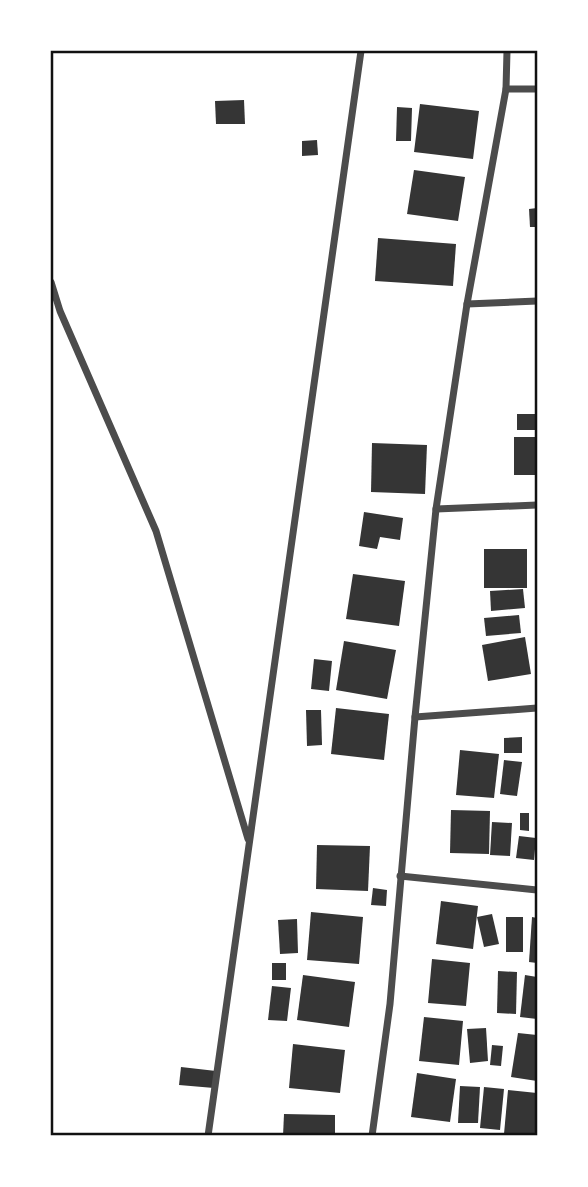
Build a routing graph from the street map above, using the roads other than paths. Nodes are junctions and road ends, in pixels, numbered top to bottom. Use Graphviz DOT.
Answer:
graph roads {
  1 [pos="361,51"];
  2 [pos="507,51"];
  3 [pos="506,89"];
  4 [pos="537,89"];
  5 [pos="51,282"];
  6 [pos="537,301"];
  7 [pos="467,304"];
  8 [pos="537,505"];
  9 [pos="436,509"];
  10 [pos="537,708"];
  11 [pos="415,717"];
  12 [pos="249,843"];
  13 [pos="400,876"];
  14 [pos="537,890"];
  15 [pos="208,1136"];
  16 [pos="372,1136"];
  1 -- 12 [label="street"];
  2 -- 3 [label="street"];
  3 -- 4 [label="street"];
  3 -- 7 [label="street"];
  5 -- 12 [label="street"];
  6 -- 7 [label="street"];
  7 -- 9 [label="street"];
  8 -- 9 [label="street"];
  9 -- 11 [label="street"];
  10 -- 11 [label="street"];
  11 -- 13 [label="street"];
  12 -- 15 [label="street"];
  13 -- 14 [label="street"];
  13 -- 16 [label="street"];
}
